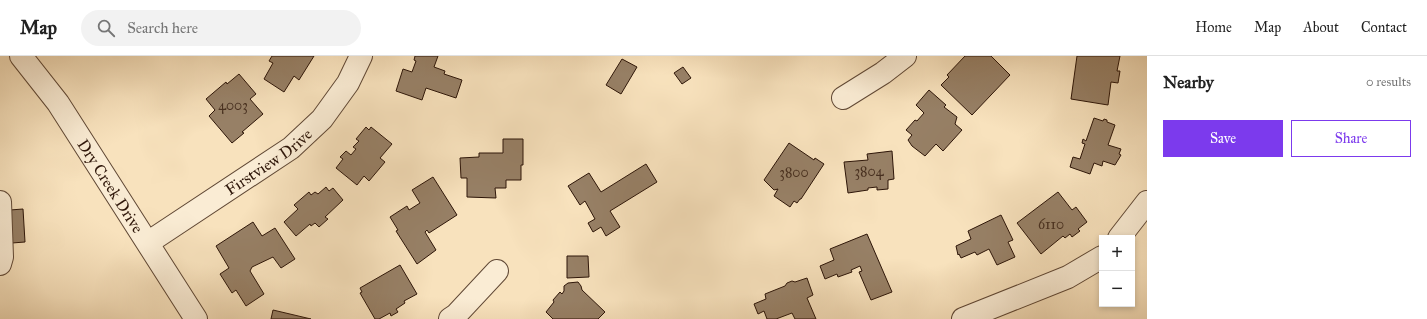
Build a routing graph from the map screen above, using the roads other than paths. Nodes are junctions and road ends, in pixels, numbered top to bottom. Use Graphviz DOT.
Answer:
graph roads {
  1 [pos="21,56"];
  2 [pos="362,56"];
  3 [pos="906,56"];
  4 [pos="843,98"];
  5 [pos="0,202"];
  6 [pos="1147,202"];
  7 [pos="1121,235"];
  8 [pos="149,242"];
  9 [pos="1099,259"];
  10 [pos="0,264"];
  11 [pos="497,271"];
  12 [pos="196,319"];
  13 [pos="450,319"];
  14 [pos="963,319"];
  1 -- 8 [label="street, Dry Creek Drive"];
  2 -- 8 [label="street, Firstview Drive"];
  3 -- 4 [label="street"];
  5 -- 10 [label="street"];
  6 -- 7 [label="street"];
  8 -- 12 [label="street, Dry Creek Drive"];
  9 -- 14 [label="street"];
  11 -- 13 [label="street"];
}
